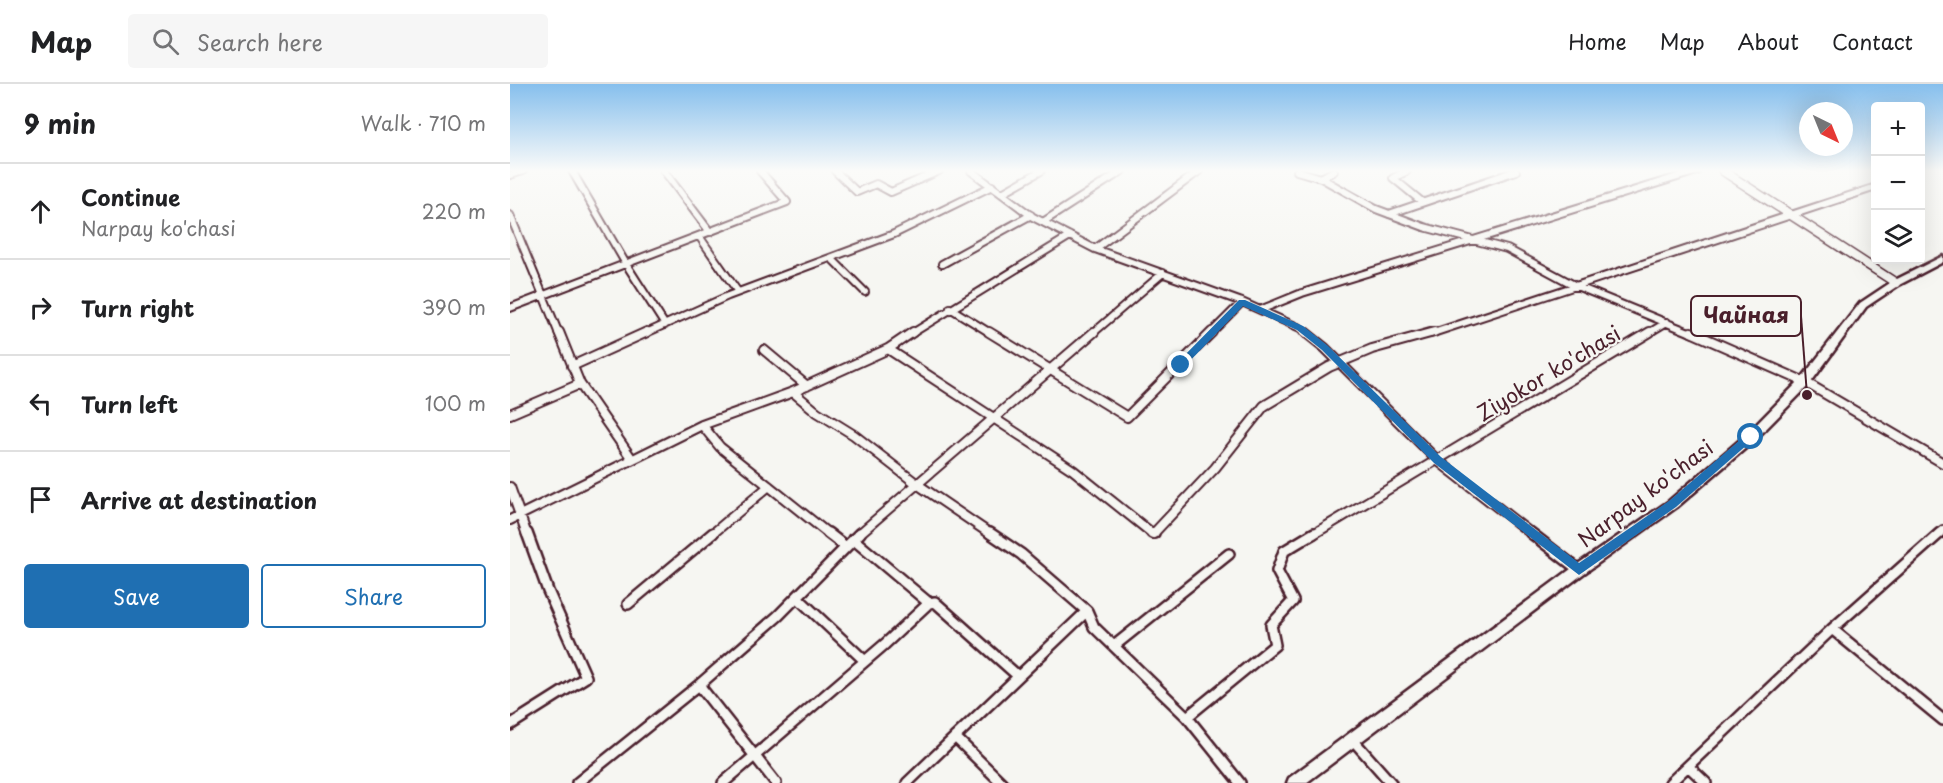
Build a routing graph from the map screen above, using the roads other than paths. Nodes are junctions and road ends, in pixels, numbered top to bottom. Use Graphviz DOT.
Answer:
graph roads {
  1 [pos="591,204"];
  2 [pos="689,204"];
  3 [pos="783,204"];
  4 [pos="956,204"];
  5 [pos="1016,204"];
  6 [pos="1071,204"];
  7 [pos="1156,204"];
  8 [pos="1370,204"];
  9 [pos="1415,204"];
  10 [pos="1589,204"];
  11 [pos="1774,204"];
  12 [pos="1826,204"];
  13 [pos="1389,214"];
  14 [pos="510,215"];
  15 [pos="1031,215"];
  16 [pos="1792,215"];
  17 [pos="1043,222"];
  18 [pos="710,232"];
  19 [pos="699,236"];
  20 [pos="1070,236"];
  21 [pos="1469,240"];
  22 [pos="1095,249"];
  23 [pos="831,258"];
  24 [pos="1943,259"];
  25 [pos="626,264"];
  26 [pos="942,264"];
  27 [pos="1163,273"];
  28 [pos="1896,283"];
  29 [pos="1574,285"];
  30 [pos="738,292"];
  31 [pos="865,292"];
  32 [pos="543,295"];
  33 [pos="1242,302"];
  34 [pos="510,308"];
  35 [pos="950,308"];
  36 [pos="1260,310"];
  37 [pos="1667,322"];
  38 [pos="665,325"];
  39 [pos="888,349"];
  40 [pos="764,350"];
  41 [pos="1339,363"];
  42 [pos="572,366"];
  43 [pos="1052,372"];
  44 [pos="1804,382"];
  45 [pos="580,384"];
  46 [pos="807,386"];
  47 [pos="793,392"];
  48 [pos="510,414"];
  49 [pos="994,419"];
  50 [pos="702,425"];
  51 [pos="632,459"];
  52 [pos="1437,460"];
  53 [pos="1943,463"];
  54 [pos="917,484"];
  55 [pos="769,486"];
  56 [pos="510,487"];
  57 [pos="515,518"];
  58 [pos="1943,530"];
  59 [pos="850,543"];
  60 [pos="1229,554"];
  61 [pos="1579,570"];
  62 [pos="797,597"];
  63 [pos="929,603"];
  64 [pos="628,604"];
  65 [pos="1087,611"];
  66 [pos="1832,629"];
  67 [pos="1114,646"];
  68 [pos="865,661"];
  69 [pos="1018,676"];
  70 [pos="699,685"];
  71 [pos="1187,717"];
  72 [pos="1943,720"];
  73 [pos="510,725"];
  74 [pos="955,737"];
  75 [pos="1353,740"];
  76 [pos="755,755"];
  77 [pos="1688,766"];
  78 [pos="578,783"];
  79 [pos="723,783"];
  80 [pos="776,783"];
  81 [pos="907,783"];
  82 [pos="1002,783"];
  83 [pos="1240,783"];
  84 [pos="1294,783"];
  85 [pos="1391,783"];
  86 [pos="1670,783"];
  87 [pos="1706,783"];
  1 -- 25 [label="street"];
  2 -- 18 [label="street"];
  3 -- 18 [label="street"];
  4 -- 23 [label="street"];
  5 -- 15 [label="street"];
  6 -- 17 [label="street"];
  7 -- 22 [label="street"];
  8 -- 13 [label="street"];
  9 -- 13 [label="street"];
  10 -- 21 [label="street"];
  11 -- 16 [label="street"];
  12 -- 16 [label="street"];
  13 -- 21 [label="street"];
  14 -- 32 [label="street"];
  15 -- 17 [label="street"];
  15 -- 26 [label="street"];
  16 -- 28 [label="street"];
  16 -- 29 [label="street"];
  17 -- 20 [label="street"];
  18 -- 19 [label="street"];
  19 -- 25 [label="street"];
  19 -- 30 [label="street"];
  20 -- 22 [label="street"];
  20 -- 35 [label="street"];
  21 -- 29 [label="street"];
  21 -- 36 [label="street"];
  22 -- 27 [label="street"];
  23 -- 30 [label="street"];
  23 -- 31 [label="street"];
  24 -- 28 [label="main road, Narpay ko'chasi"];
  25 -- 32 [label="street"];
  25 -- 38 [label="street"];
  27 -- 33 [label="street"];
  27 -- 43 [label="street"];
  28 -- 44 [label="main road, Narpay ko'chasi"];
  29 -- 37 [label="street"];
  29 -- 41 [label="street"];
  30 -- 38 [label="street"];
  32 -- 34 [label="street"];
  32 -- 42 [label="street"];
  33 -- 36 [label="street"];
  33 -- 43 [label="street"];
  35 -- 39 [label="street"];
  35 -- 43 [label="street"];
  36 -- 41 [label="street"];
  37 -- 44 [label="street"];
  37 -- 52 [label="street, Ziyokor ko'chasi"];
  38 -- 42 [label="street"];
  39 -- 46 [label="street"];
  39 -- 49 [label="street"];
  40 -- 46 [label="street"];
  41 -- 49 [label="street"];
  41 -- 52 [label="street"];
  42 -- 45 [label="street"];
  43 -- 49 [label="street"];
  44 -- 53 [label="street"];
  44 -- 61 [label="main road, Narpay ko'chasi"];
  45 -- 48 [label="street"];
  45 -- 51 [label="street"];
  46 -- 47 [label="street"];
  47 -- 50 [label="street"];
  47 -- 54 [label="street"];
  49 -- 54 [label="street"];
  50 -- 51 [label="street"];
  50 -- 55 [label="street"];
  51 -- 57 [label="street"];
  52 -- 61 [label="street"];
  52 -- 71 [label="street, Ziyokor ko'chasi"];
  54 -- 59 [label="street"];
  54 -- 65 [label="street"];
  55 -- 59 [label="street"];
  55 -- 64 [label="street"];
  56 -- 57 [label="street"];
  57 -- 73 [label="street"];
  58 -- 66 [label="street"];
  59 -- 62 [label="street"];
  59 -- 63 [label="street"];
  60 -- 67 [label="street"];
  61 -- 75 [label="main road, Narpay ko'chasi"];
  62 -- 68 [label="street"];
  62 -- 70 [label="street"];
  63 -- 68 [label="street"];
  63 -- 69 [label="street"];
  65 -- 67 [label="street"];
  65 -- 69 [label="street"];
  66 -- 72 [label="street"];
  66 -- 77 [label="street"];
  67 -- 71 [label="street"];
  68 -- 76 [label="street"];
  69 -- 74 [label="street"];
  70 -- 76 [label="street"];
  70 -- 78 [label="street"];
  71 -- 83 [label="street"];
  74 -- 81 [label="street"];
  74 -- 82 [label="street"];
  75 -- 84 [label="main road, Narpay ko'chasi"];
  75 -- 85 [label="street"];
  76 -- 79 [label="street"];
  76 -- 80 [label="street"];
  77 -- 86 [label="street"];
  77 -- 87 [label="street"];
}
